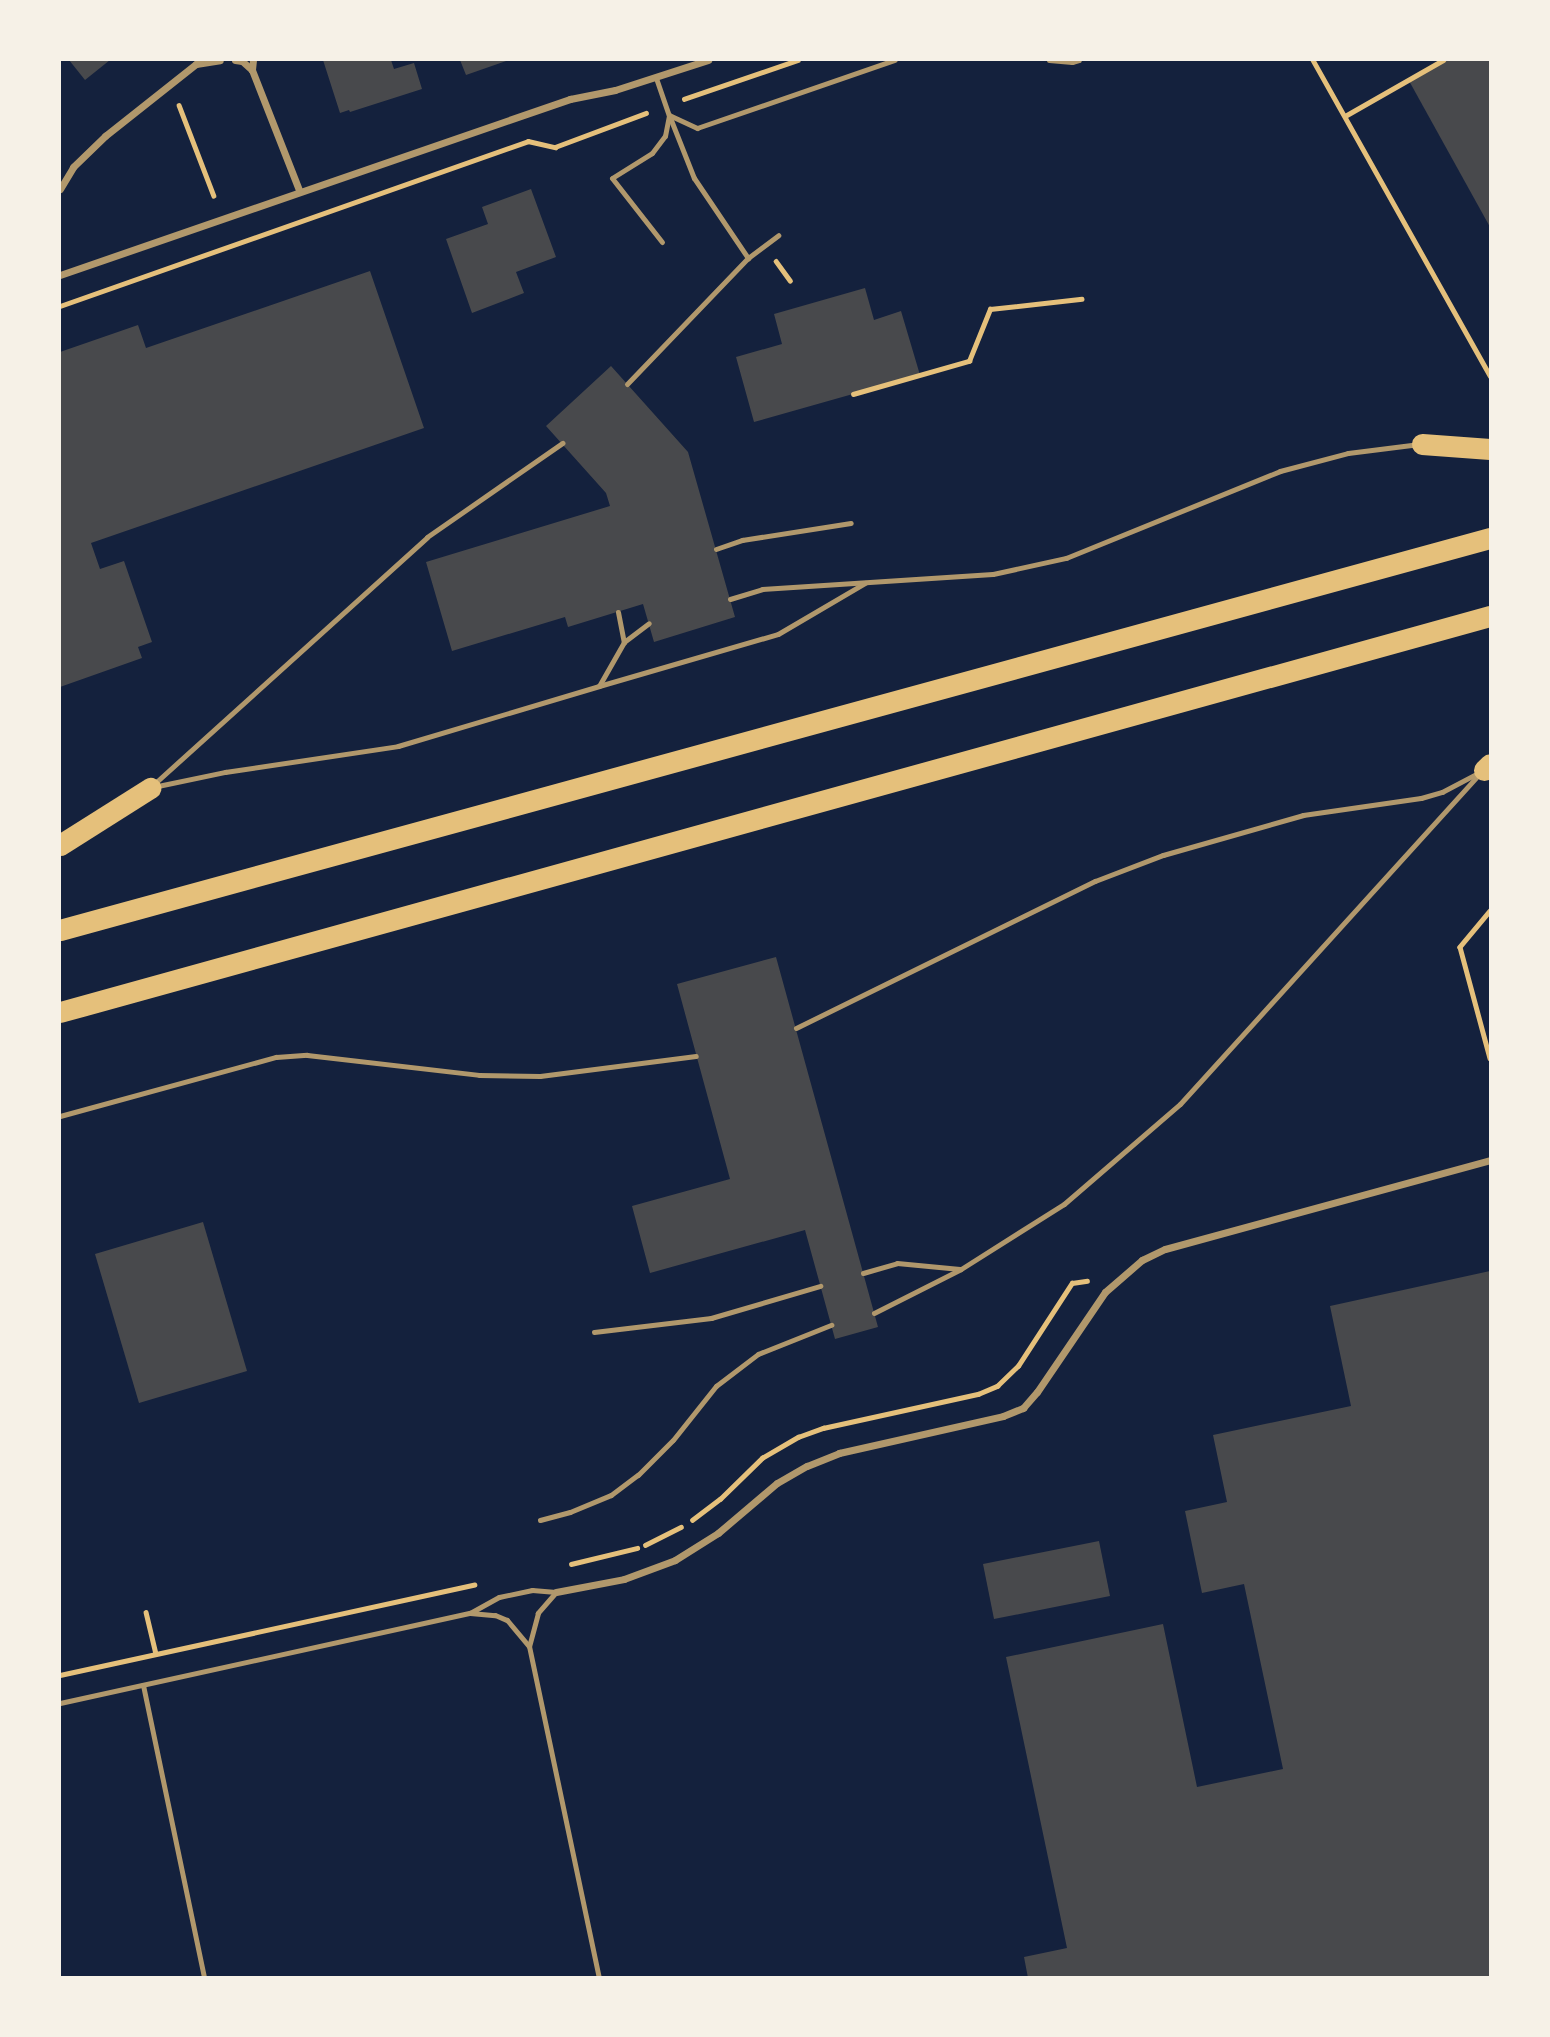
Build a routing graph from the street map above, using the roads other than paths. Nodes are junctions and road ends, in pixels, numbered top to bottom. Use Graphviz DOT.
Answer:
graph roads {
  1 [pos="220,60"];
  2 [pos="235,60"];
  3 [pos="253,60"];
  4 [pos="708,60"];
  5 [pos="895,60"];
  6 [pos="1049,60"];
  7 [pos="1079,60"];
  8 [pos="198,62"];
  9 [pos="253,70"];
  10 [pos="656,78"];
  11 [pos="669,115"];
  12 [pos="60,189"];
  13 [pos="299,191"];
  14 [pos="778,234"];
  15 [pos="662,242"];
  16 [pos="748,258"];
  17 [pos="60,275"];
  18 [pos="627,384"];
  19 [pos="562,443"];
  20 [pos="1422,444"];
  21 [pos="1490,449"];
  22 [pos="851,523"];
  23 [pos="1490,538"];
  24 [pos="716,550"];
  25 [pos="868,581"];
  26 [pos="730,599"];
  27 [pos="618,612"];
  28 [pos="1490,616"];
  29 [pos="649,623"];
  30 [pos="624,642"];
  31 [pos="599,686"];
  32 [pos="1487,767"];
  33 [pos="150,788"];
  34 [pos="60,845"];
  35 [pos="60,930"];
  36 [pos="60,1012"];
  37 [pos="796,1028"];
  38 [pos="696,1056"];
  39 [pos="60,1116"];
  40 [pos="1490,1160"];
  41 [pos="961,1269"];
  42 [pos="863,1273"];
  43 [pos="820,1286"];
  44 [pos="874,1313"];
  45 [pos="831,1325"];
  46 [pos="594,1332"];
  47 [pos="540,1520"];
  48 [pos="556,1592"];
  49 [pos="470,1613"];
  50 [pos="529,1646"];
  51 [pos="143,1685"];
  52 [pos="60,1703"];
  53 [pos="204,1978"];
  54 [pos="599,1978"];
  1 -- 8 [label="street"];
  2 -- 9 [label="street"];
  3 -- 9 [label="street"];
  4 -- 10 [label="street"];
  5 -- 11 [label="lane"];
  6 -- 7 [label="lane"];
  8 -- 12 [label="street"];
  9 -- 13 [label="street"];
  10 -- 11 [label="lane"];
  10 -- 13 [label="street"];
  11 -- 15 [label="lane"];
  11 -- 16 [label="lane"];
  13 -- 17 [label="street"];
  14 -- 16 [label="lane"];
  16 -- 18 [label="lane"];
  19 -- 33 [label="lane"];
  20 -- 21 [label="highway"];
  20 -- 25 [label="lane"];
  22 -- 24 [label="lane"];
  23 -- 35 [label="highway"];
  25 -- 26 [label="lane"];
  25 -- 31 [label="lane"];
  27 -- 30 [label="lane"];
  28 -- 36 [label="highway"];
  29 -- 30 [label="lane"];
  30 -- 31 [label="lane"];
  31 -- 33 [label="lane"];
  32 -- 37 [label="lane"];
  32 -- 41 [label="lane"];
  33 -- 34 [label="highway"];
  38 -- 39 [label="lane"];
  40 -- 48 [label="street"];
  41 -- 42 [label="lane"];
  41 -- 44 [label="lane"];
  43 -- 46 [label="lane"];
  45 -- 47 [label="lane"];
  48 -- 49 [label="lane"];
  48 -- 50 [label="lane"];
  49 -- 50 [label="lane"];
  49 -- 51 [label="lane"];
  50 -- 54 [label="lane"];
  51 -- 52 [label="lane"];
  51 -- 53 [label="lane"];
}
